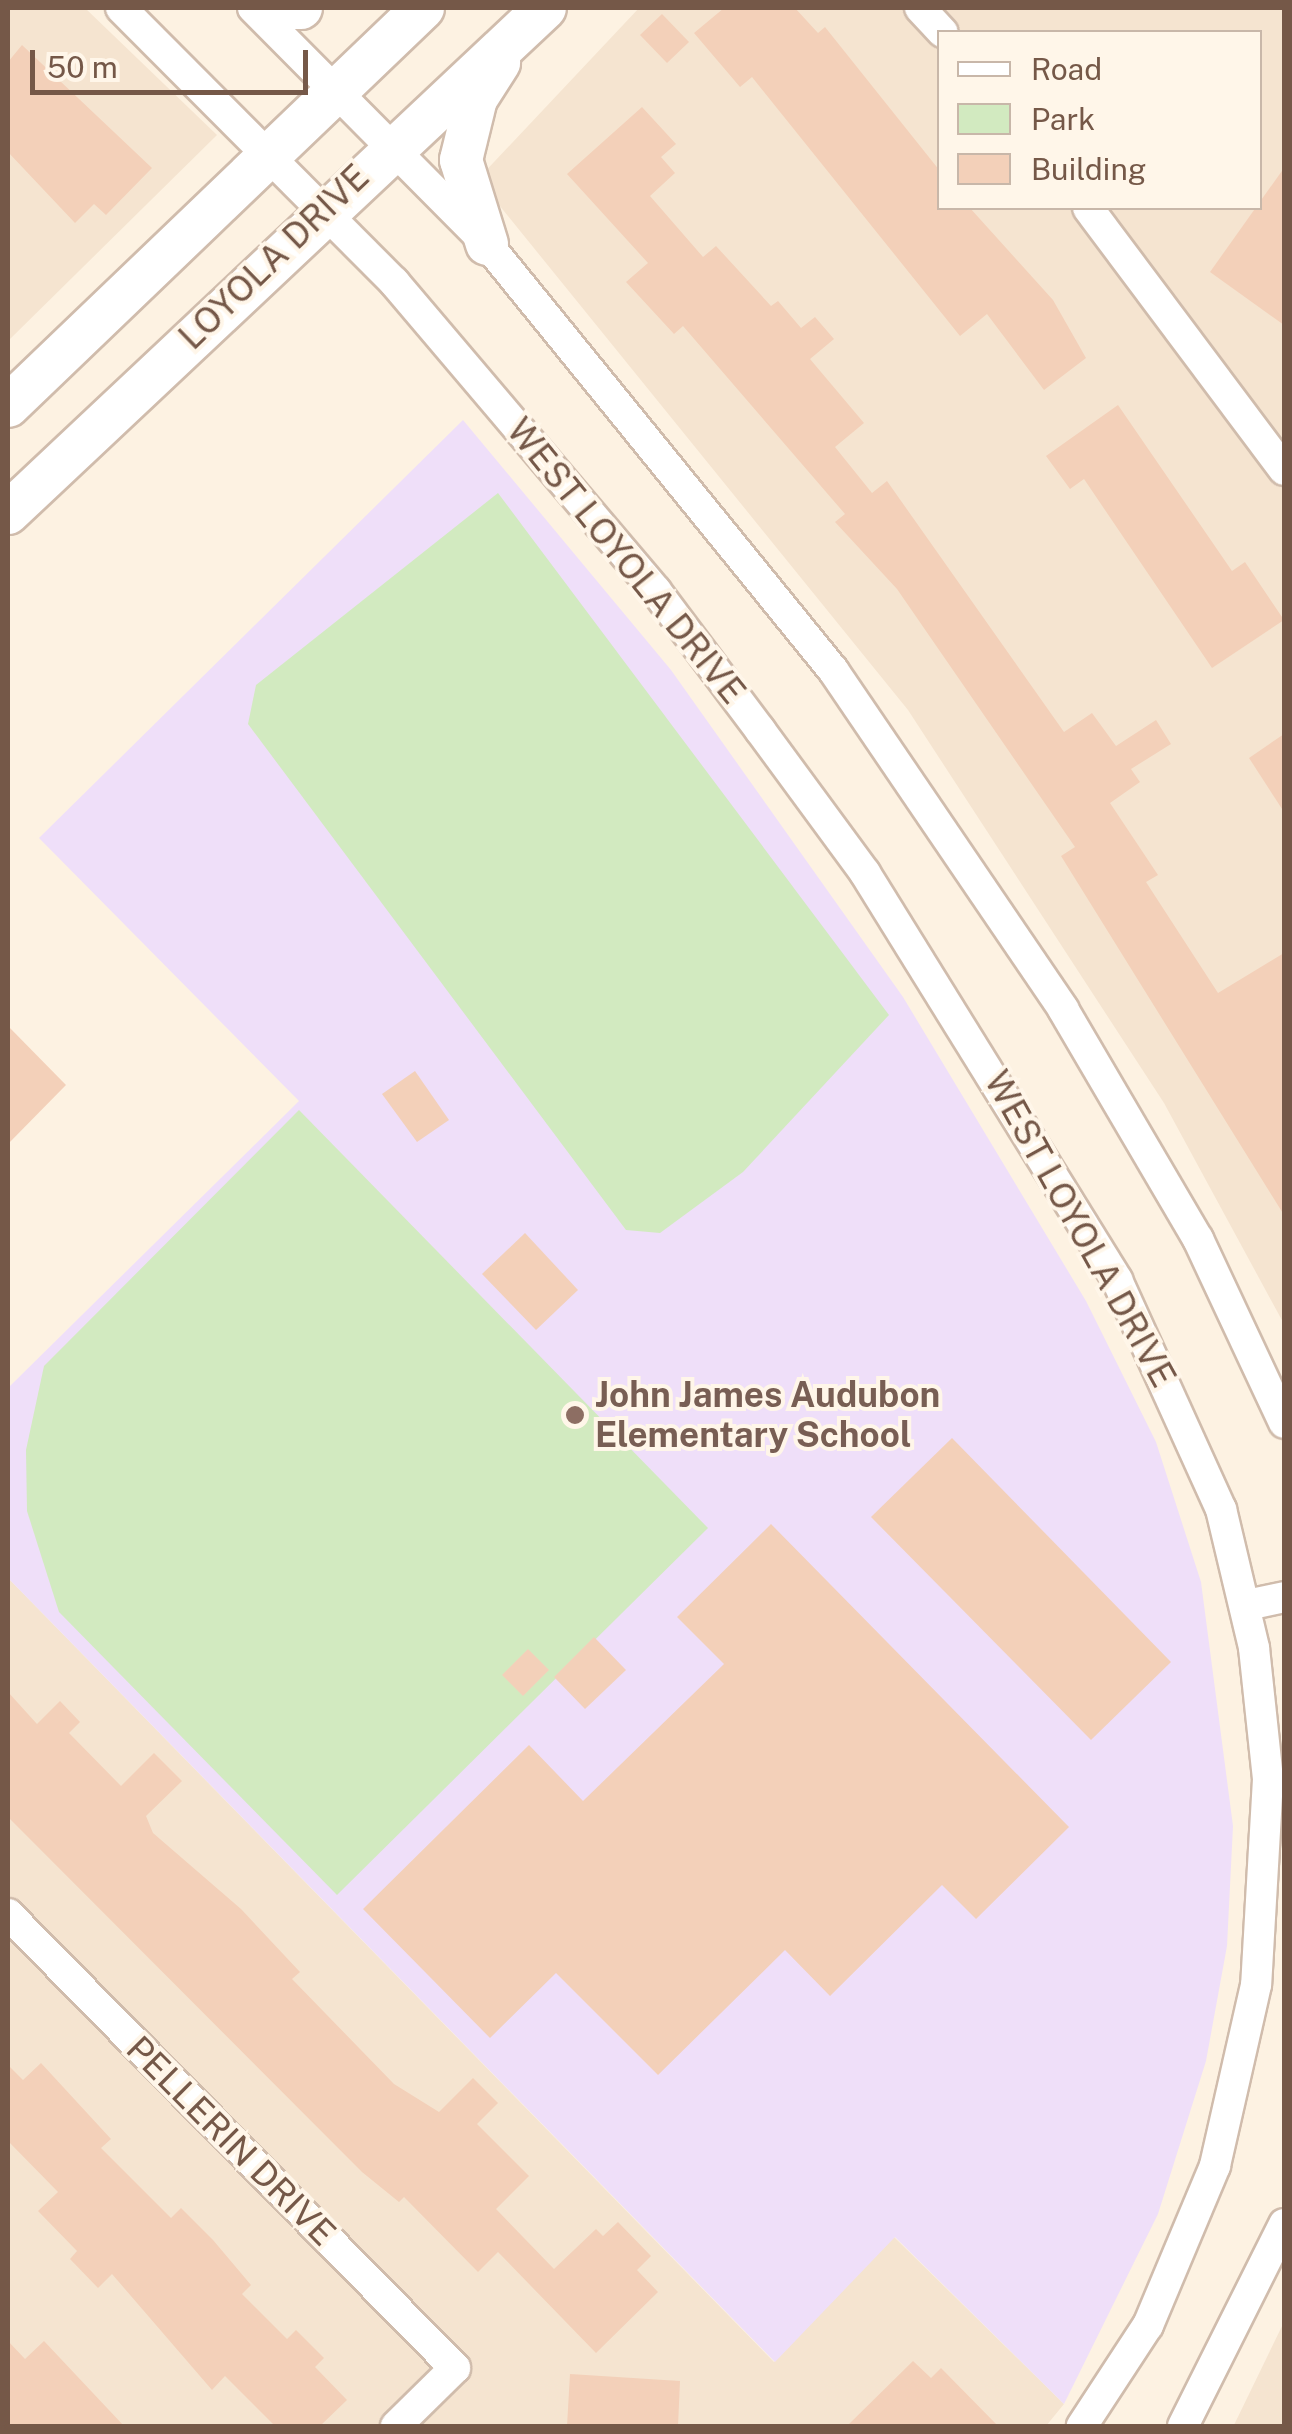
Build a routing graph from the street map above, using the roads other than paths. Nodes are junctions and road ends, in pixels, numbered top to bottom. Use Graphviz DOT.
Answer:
graph roads {
  1 [pos="121,8"];
  2 [pos="253,8"];
  3 [pos="264,8"];
  4 [pos="302,8"];
  5 [pos="422,8"];
  6 [pos="920,8"];
  7 [pos="535,15"];
  8 [pos="940,30"];
  9 [pos="339,90"];
  10 [pos="392,143"];
  11 [pos="267,151"];
  12 [pos="1090,210"];
  13 [pos="322,211"];
  14 [pos="487,244"];
  15 [pos="8,406"];
  16 [pos="1279,449"];
  17 [pos="8,513"];
  18 [pos="1284,1423"];
  19 [pos="1284,1596"];
  20 [pos="1246,1605"];
  21 [pos="8,1914"];
  22 [pos="1284,2224"];
  23 [pos="396,2426"];
  24 [pos="1082,2426"];
  25 [pos="1183,2426"];
  1 -- 11 [label="street, WEST LOYOLA DRIVE"];
  2 -- 9 [label="street"];
  3 -- 4 [label="main road"];
  5 -- 9 [label="main road"];
  6 -- 8 [label="street"];
  7 -- 10 [label="main road, LOYOLA DRIVE"];
  7 -- 14 [label="main road"];
  9 -- 10 [label="street"];
  9 -- 11 [label="main road"];
  10 -- 13 [label="main road, LOYOLA DRIVE"];
  10 -- 14 [label="street"];
  11 -- 13 [label="street, WEST LOYOLA DRIVE"];
  11 -- 15 [label="main road"];
  12 -- 16 [label="street"];
  13 -- 17 [label="main road, LOYOLA DRIVE"];
  13 -- 20 [label="street, WEST LOYOLA DRIVE"];
  14 -- 18 [label="street"];
  19 -- 20 [label="street"];
  20 -- 24 [label="street, WEST LOYOLA DRIVE"];
  21 -- 23 [label="street, PELLERIN DRIVE"];
  22 -- 25 [label="street"];
}
